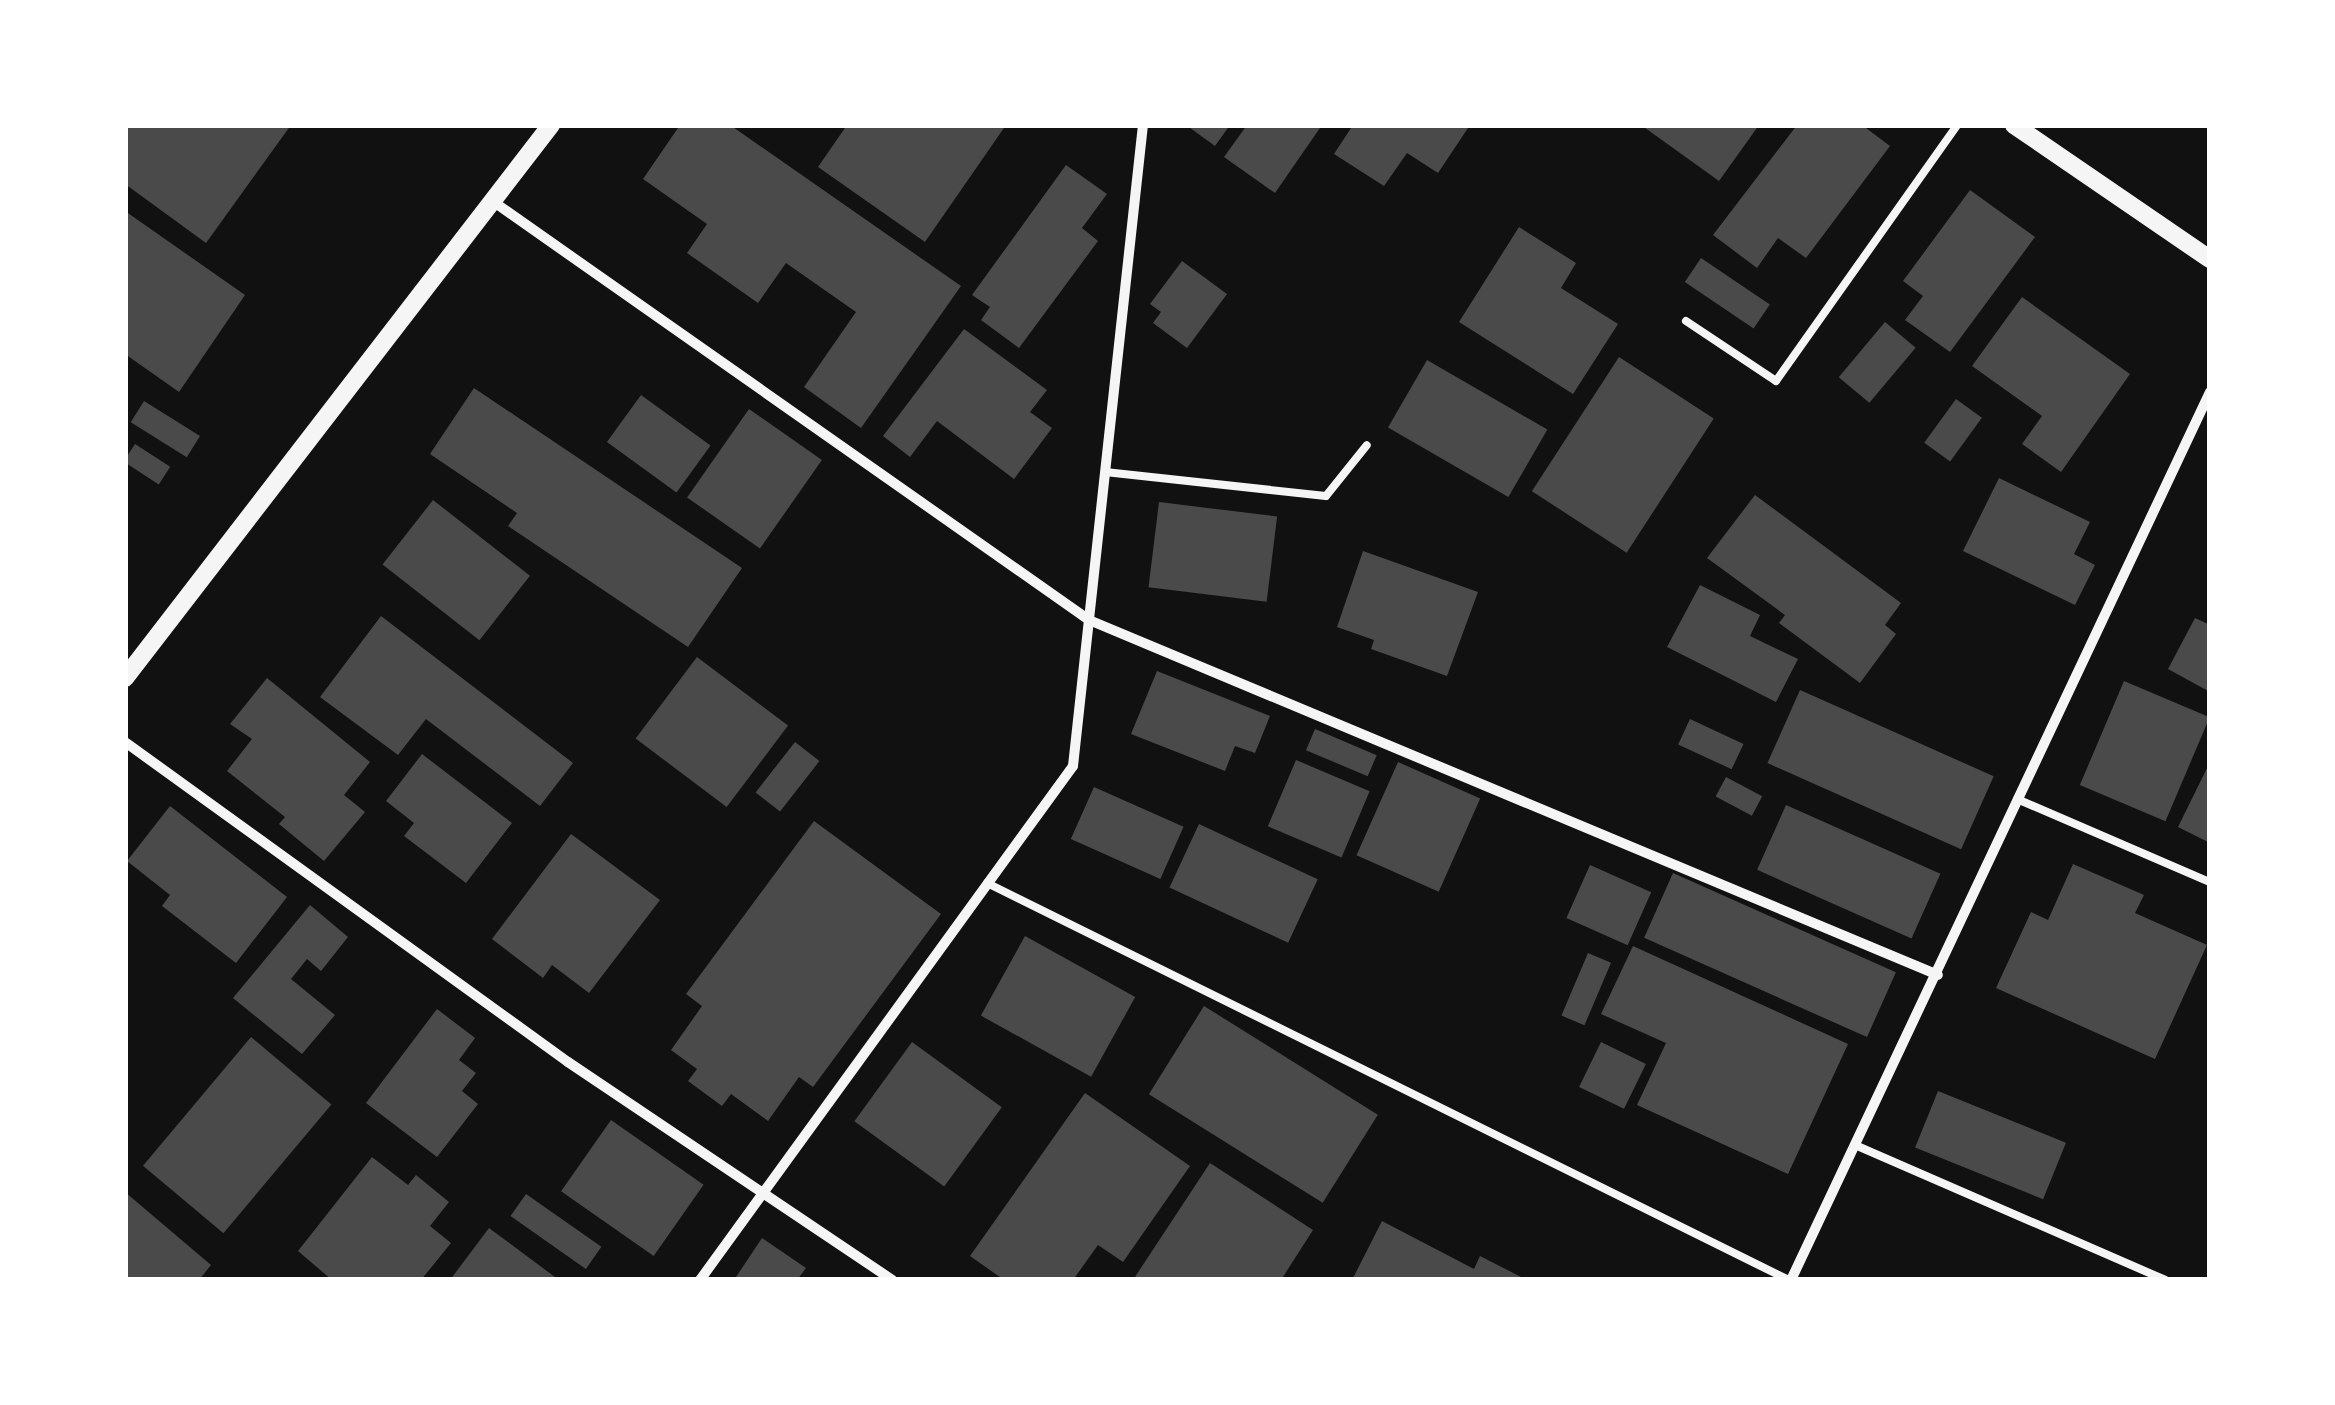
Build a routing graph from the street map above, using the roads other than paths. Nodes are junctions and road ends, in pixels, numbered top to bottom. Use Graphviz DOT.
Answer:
graph roads {
  1 [pos="551,125"];
  2 [pos="1143,125"];
  3 [pos="1957,125"];
  4 [pos="2014,125"];
  5 [pos="491,200"];
  6 [pos="2210,259"];
  7 [pos="1686,321"];
  8 [pos="2210,392"];
  9 [pos="1366,445"];
  10 [pos="1105,472"];
  11 [pos="1089,620"];
  12 [pos="125,678"];
  13 [pos="125,742"];
  14 [pos="2016,799"];
  15 [pos="2210,882"];
  16 [pos="987,883"];
  17 [pos="1938,975"];
  18 [pos="1855,1144"];
  19 [pos="762,1188"];
  20 [pos="700,1280"];
  21 [pos="892,1280"];
  22 [pos="1790,1280"];
  23 [pos="2166,1280"];
  1 -- 5 [label="street"];
  2 -- 10 [label="street"];
  3 -- 7 [label="lane"];
  4 -- 6 [label="street"];
  5 -- 11 [label="street"];
  5 -- 12 [label="street"];
  8 -- 14 [label="street"];
  9 -- 10 [label="lane"];
  10 -- 11 [label="street"];
  11 -- 16 [label="street"];
  11 -- 17 [label="street"];
  13 -- 19 [label="street"];
  14 -- 15 [label="lane"];
  14 -- 17 [label="street"];
  16 -- 19 [label="street"];
  16 -- 22 [label="lane"];
  17 -- 18 [label="street"];
  18 -- 22 [label="street"];
  18 -- 23 [label="lane"];
  19 -- 20 [label="street"];
  19 -- 21 [label="street"];
}
